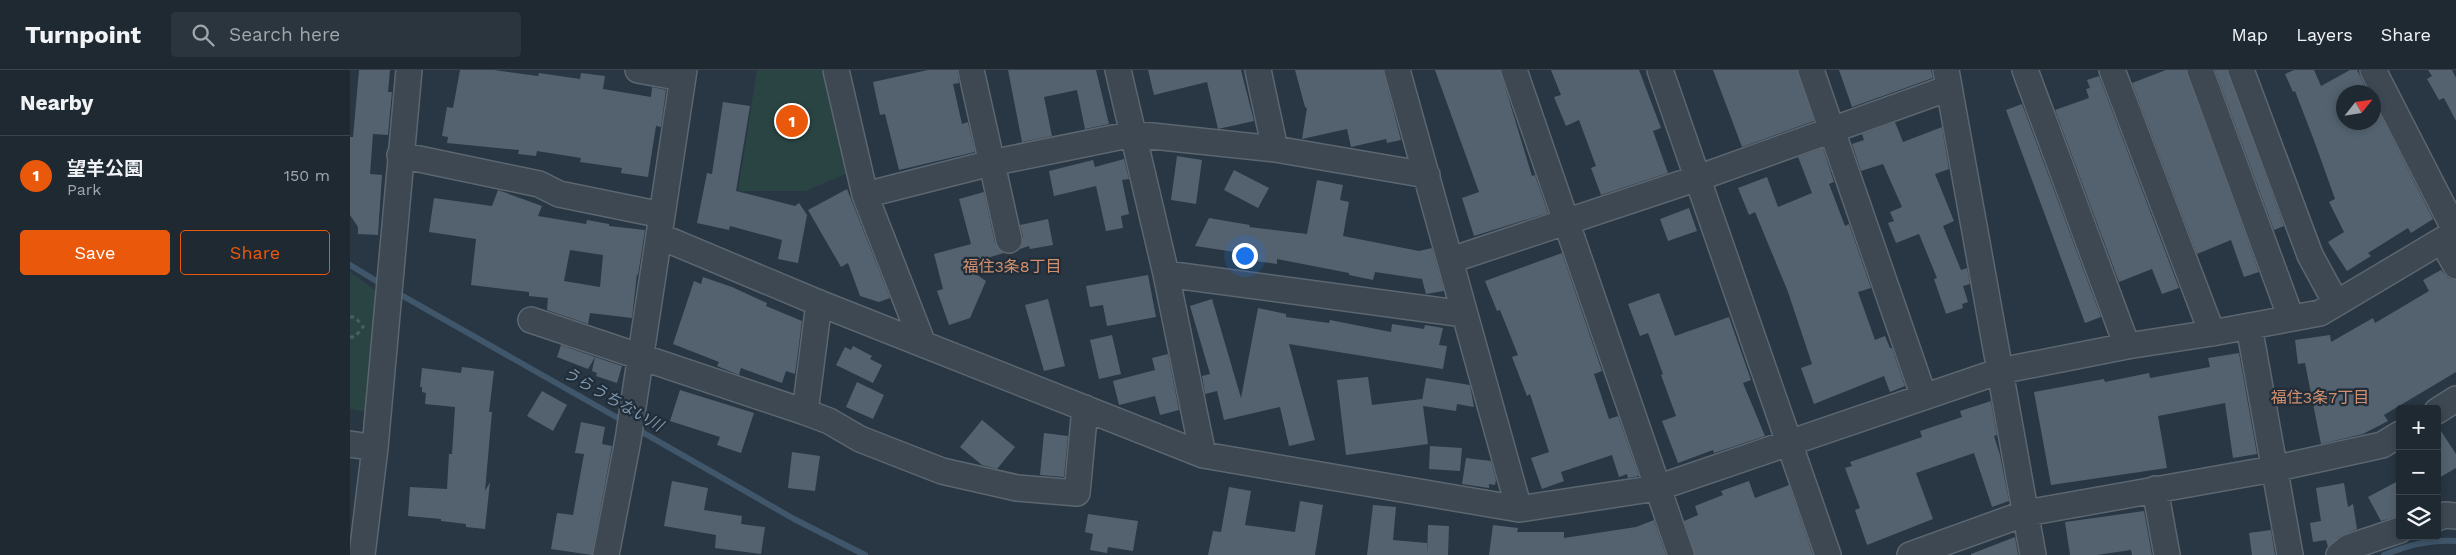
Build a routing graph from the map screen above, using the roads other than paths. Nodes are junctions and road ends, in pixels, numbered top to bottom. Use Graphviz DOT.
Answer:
graph roads {
  1 [pos="409,70"];
  2 [pos="638,70"];
  3 [pos="836,70"];
  4 [pos="970,70"];
  5 [pos="1118,70"];
  6 [pos="1258,70"];
  7 [pos="1397,70"];
  8 [pos="1514,70"];
  9 [pos="1660,70"];
  10 [pos="1811,70"];
  11 [pos="2025,70"];
  12 [pos="2112,70"];
  13 [pos="2200,70"];
  14 [pos="2241,70"];
  15 [pos="2373,70"];
  16 [pos="683,74"];
  17 [pos="1948,79"];
  18 [pos="1832,130"];
  19 [pos="1133,134"];
  20 [pos="1275,149"];
  21 [pos="400,155"];
  22 [pos="991,163"];
  23 [pos="1426,175"];
  24 [pos="1698,178"];
  25 [pos="865,194"];
  26 [pos="1567,221"];
  27 [pos="660,226"];
  28 [pos="2451,235"];
  29 [pos="1009,240"];
  30 [pos="1451,260"];
  31 [pos="2456,266"];
  32 [pos="1166,274"];
  33 [pos="819,302"];
  34 [pos="2336,303"];
  35 [pos="1464,314"];
  36 [pos="2290,318"];
  37 [pos="532,320"];
  38 [pos="2249,326"];
  39 [pos="2212,333"];
  40 [pos="923,344"];
  41 [pos="2127,346"];
  42 [pos="640,357"];
  43 [pos="2000,371"];
  44 [pos="1924,397"];
  45 [pos="2456,399"];
  46 [pos="1085,408"];
  47 [pos="2441,408"];
  48 [pos="805,412"];
  49 [pos="2396,437"];
  50 [pos="1790,443"];
  51 [pos="350,444"];
  52 [pos="375,448"];
  53 [pos="1204,455"];
  54 [pos="2273,470"];
  55 [pos="1657,488"];
  56 [pos="2155,489"];
  57 [pos="1519,509"];
  58 [pos="2026,513"];
  59 [pos="2441,516"];
  60 [pos="2456,516"];
  61 [pos="2396,531"];
  62 [pos="362,555"];
  63 [pos="606,555"];
  64 [pos="1681,555"];
  65 [pos="1828,555"];
  66 [pos="1910,555"];
  67 [pos="2033,555"];
  68 [pos="2167,555"];
  69 [pos="2290,555"];
  70 [pos="2339,555"];
  1 -- 21 [label="street"];
  2 -- 16 [label="street"];
  3 -- 25 [label="street"];
  4 -- 22 [label="street"];
  5 -- 19 [label="street"];
  6 -- 20 [label="street"];
  7 -- 23 [label="street"];
  8 -- 26 [label="street"];
  9 -- 24 [label="street"];
  10 -- 18 [label="street"];
  11 -- 41 [label="street"];
  12 -- 39 [label="street"];
  13 -- 36 [label="street"];
  14 -- 34 [label="street"];
  15 -- 28 [label="street"];
  16 -- 27 [label="street"];
  17 -- 18 [label="street"];
  17 -- 43 [label="street"];
  18 -- 24 [label="street"];
  18 -- 44 [label="street"];
  19 -- 20 [label="street"];
  19 -- 22 [label="street"];
  19 -- 32 [label="street"];
  20 -- 23 [label="street"];
  21 -- 27 [label="street"];
  21 -- 52 [label="street"];
  22 -- 25 [label="street"];
  22 -- 29 [label="street"];
  23 -- 30 [label="street"];
  24 -- 26 [label="street"];
  24 -- 50 [label="street"];
  25 -- 40 [label="street"];
  26 -- 30 [label="street"];
  26 -- 55 [label="street"];
  27 -- 33 [label="street"];
  27 -- 42 [label="street"];
  28 -- 31 [label="street"];
  28 -- 34 [label="street"];
  30 -- 35 [label="street"];
  32 -- 35 [label="street"];
  32 -- 53 [label="street"];
  33 -- 40 [label="street"];
  33 -- 48 [label="street"];
  34 -- 36 [label="street"];
  35 -- 57 [label="street"];
  36 -- 38 [label="street"];
  37 -- 42 [label="street"];
  38 -- 39 [label="street"];
  38 -- 54 [label="street"];
  39 -- 41 [label="street"];
  40 -- 46 [label="street"];
  41 -- 43 [label="street"];
  42 -- 48 [label="street"];
  42 -- 63 [label="street"];
  43 -- 44 [label="street"];
  43 -- 58 [label="street"];
  44 -- 50 [label="street"];
  45 -- 47 [label="street"];
  46 -- 48 [label="street"];
  46 -- 53 [label="street"];
  49 -- 54 [label="street"];
  50 -- 55 [label="street"];
  50 -- 65 [label="street"];
  51 -- 52 [label="street"];
  52 -- 62 [label="street"];
  53 -- 57 [label="street"];
  54 -- 56 [label="street"];
  54 -- 69 [label="street"];
  55 -- 57 [label="street"];
  55 -- 64 [label="street"];
  56 -- 58 [label="street"];
  56 -- 68 [label="street"];
  58 -- 66 [label="street"];
  58 -- 67 [label="street"];
  59 -- 60 [label="street"];
  61 -- 70 [label="street"];
}
